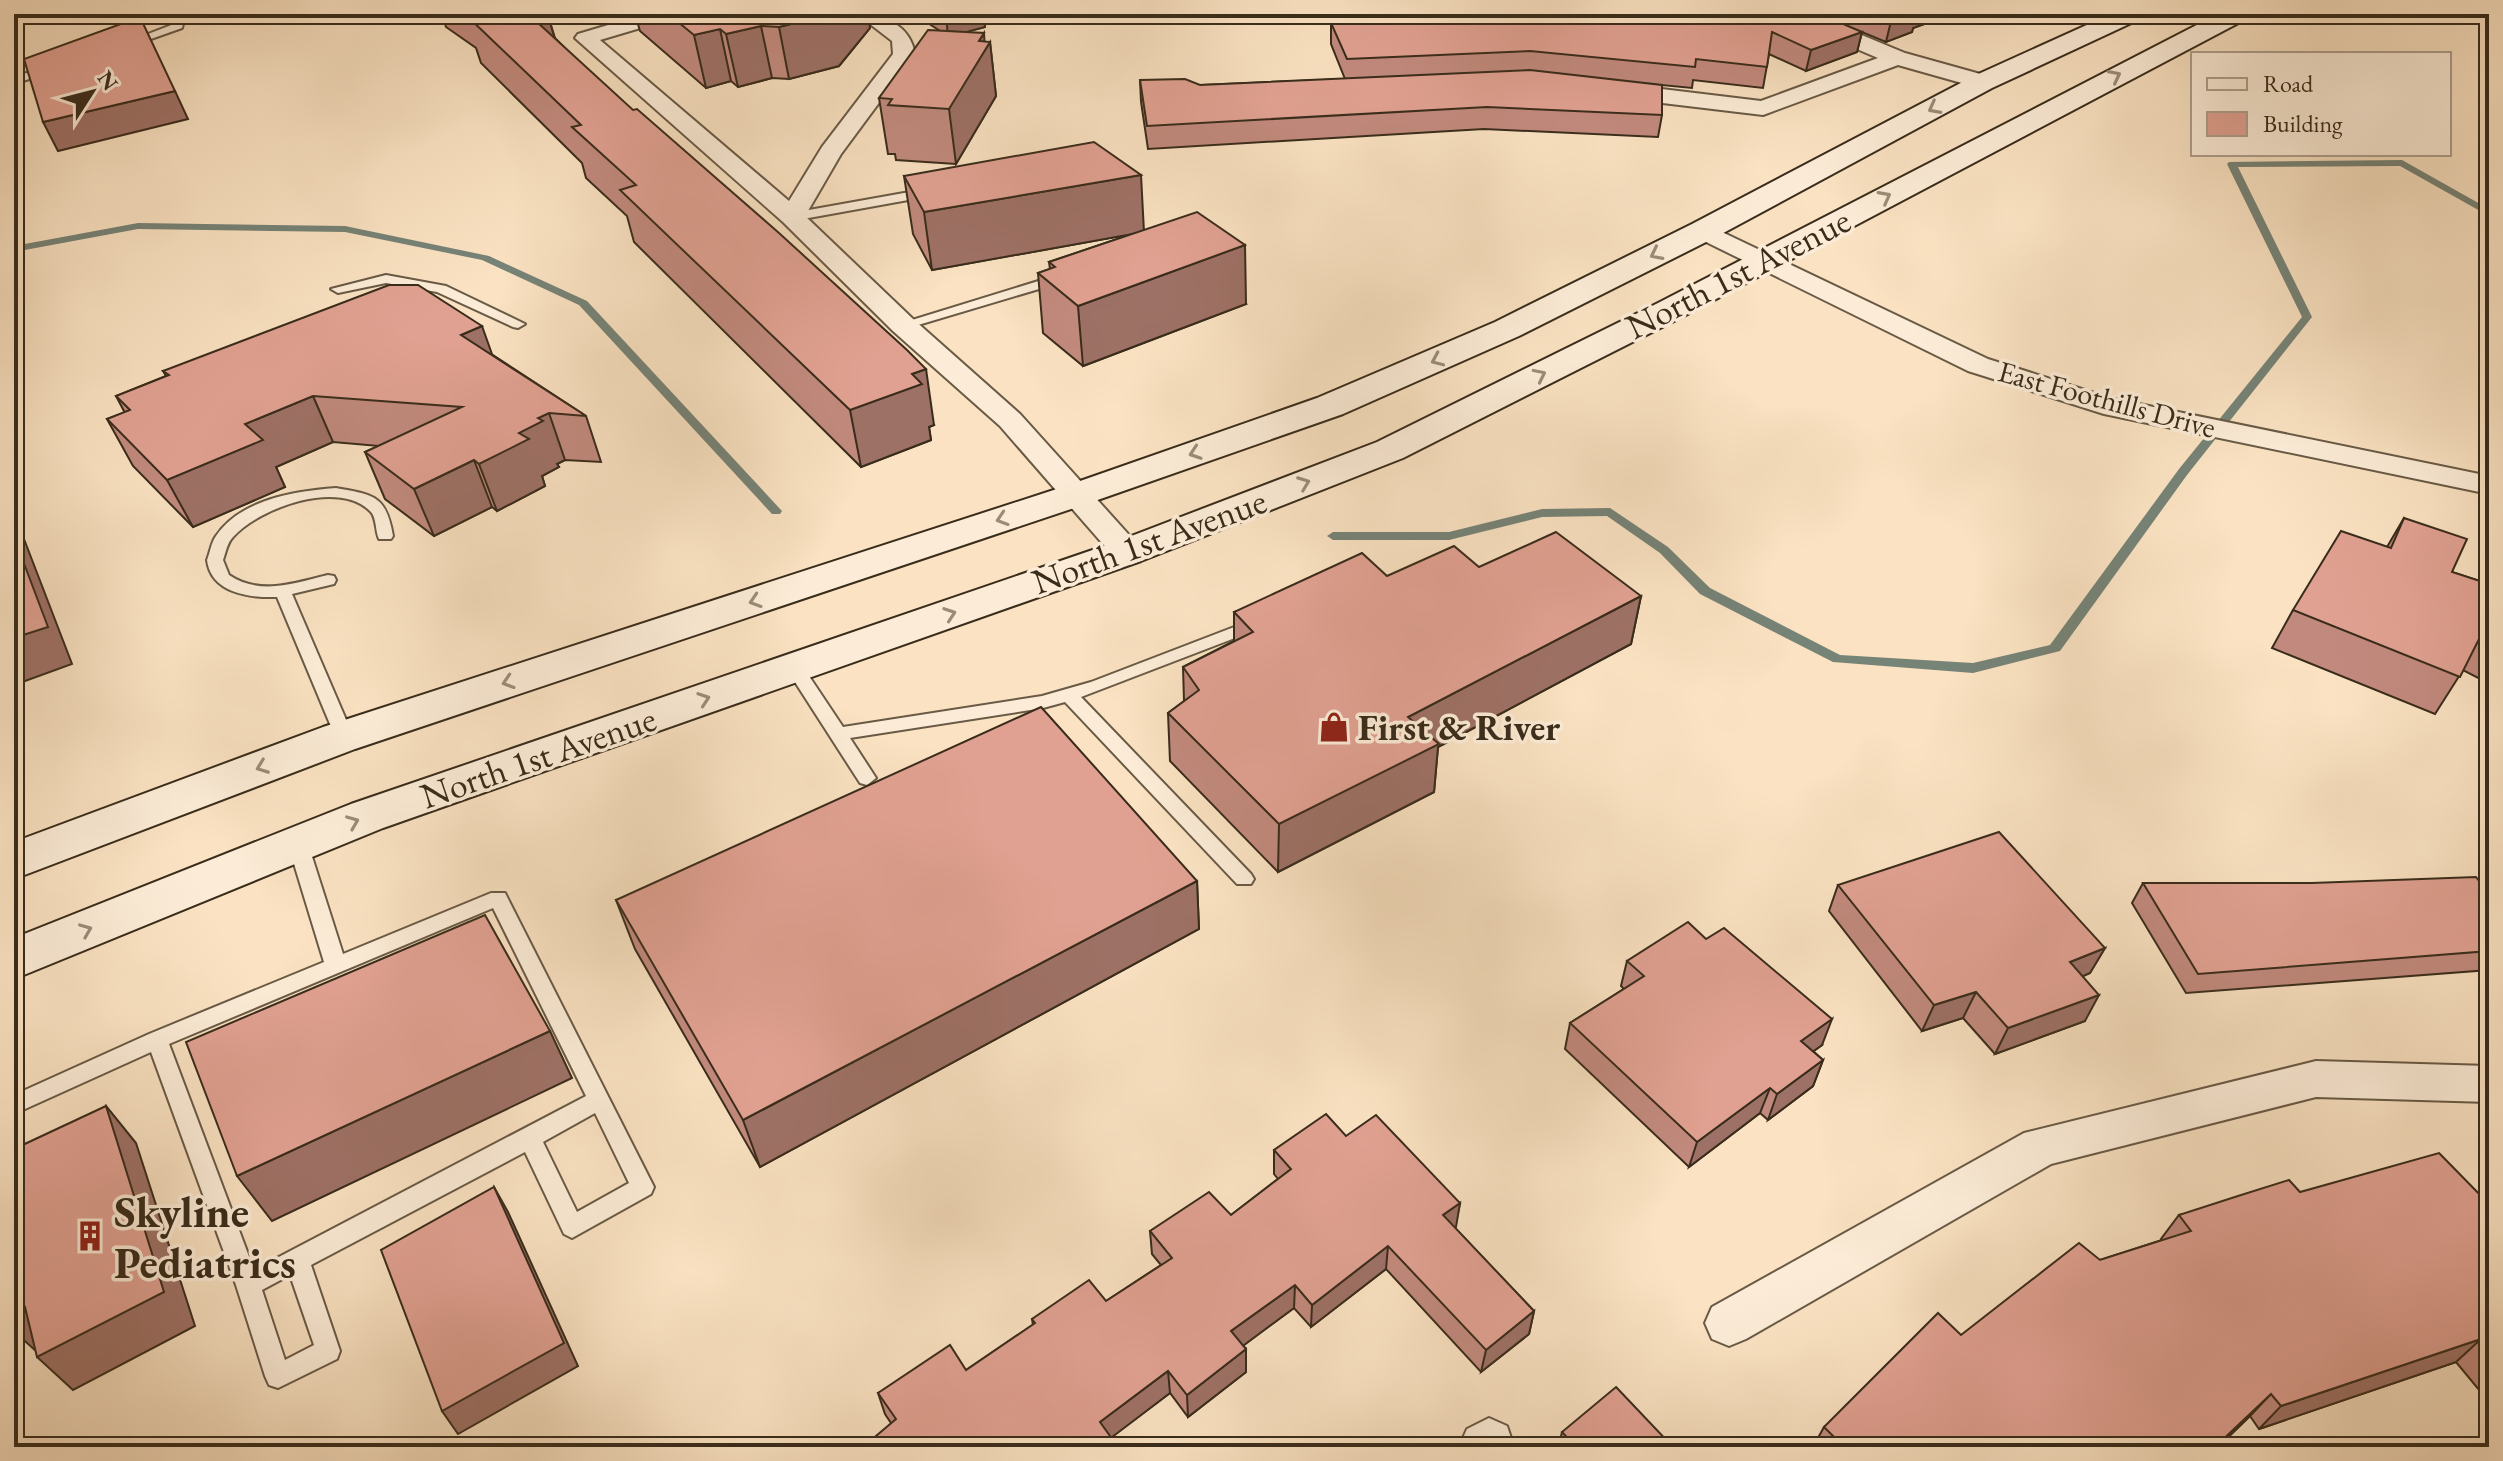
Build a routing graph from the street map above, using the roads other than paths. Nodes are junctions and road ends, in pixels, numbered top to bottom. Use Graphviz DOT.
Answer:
graph roads {
  1 [pos="175,14"];
  2 [pos="667,14"];
  3 [pos="867,14"];
  4 [pos="1800,14"];
  5 [pos="2131,14"];
  6 [pos="2237,14"];
  7 [pos="2191,27"];
  8 [pos="120,46"];
  9 [pos="1897,58"];
  10 [pos="68,63"];
  11 [pos="14,81"];
  12 [pos="1983,82"];
  13 [pos="1589,88"];
  14 [pos="941,191"];
  15 [pos="792,217"];
  16 [pos="1703,231"];
  17 [pos="1766,260"];
  18 [pos="1077,275"];
  19 [pos="338,289"];
  20 [pos="518,324"];
  21 [pos="903,325"];
  22 [pos="2489,485"];
  23 [pos="1076,495"];
  24 [pos="385,536"];
  25 [pos="1127,552"];
  26 [pos="328,580"];
  27 [pos="282,590"];
  28 [pos="1273,617"];
  29 [pos="795,668"];
  30 [pos="1068,694"];
  31 [pos="838,734"];
  32 [pos="344,736"];
  33 [pos="867,778"];
  34 [pos="298,844"];
  35 [pos="14,861"];
  36 [pos="1244,879"];
  37 [pos="14,959"];
  38 [pos="336,966"];
  39 [pos="157,1040"];
  40 [pos="2489,1084"];
  41 [pos="597,1101"];
  42 [pos="14,1105"];
  43 [pos="530,1138"];
  44 [pos="297,1260"];
  45 [pos="248,1285"];
  46 [pos="1729,1323"];
  1 -- 8 [label="lane"];
  2 -- 15 [label="street"];
  3 -- 15 [label="street"];
  4 -- 9 [label="street"];
  5 -- 12 [label="main road, North 1st Avenue"];
  6 -- 7 [label="main road, North 1st Avenue"];
  17 -- 7 [label="main road, North 1st Avenue, one-way"];
  9 -- 12 [label="street"];
  9 -- 13 [label="street"];
  10 -- 11 [label="lane"];
  12 -- 16 [label="main road, North 1st Avenue, one-way"];
  14 -- 15 [label="lane"];
  15 -- 21 [label="street"];
  16 -- 17 [label="street, East Foothills Drive"];
  16 -- 23 [label="main road, North 1st Avenue, one-way"];
  17 -- 22 [label="street, East Foothills Drive"];
  25 -- 17 [label="main road, North 1st Avenue, one-way"];
  18 -- 21 [label="lane"];
  19 -- 20 [label="lane"];
  21 -- 23 [label="street"];
  23 -- 25 [label="street"];
  23 -- 32 [label="main road, North 1st Avenue, one-way"];
  24 -- 27 [label="lane"];
  29 -- 25 [label="main road, North 1st Avenue, one-way"];
  26 -- 27 [label="lane"];
  27 -- 32 [label="lane"];
  28 -- 30 [label="lane"];
  29 -- 31 [label="lane"];
  34 -- 29 [label="main road, North 1st Avenue, one-way"];
  30 -- 31 [label="lane"];
  30 -- 36 [label="lane"];
  31 -- 33 [label="lane"];
  32 -- 35 [label="main road, North 1st Avenue, one-way"];
  37 -- 34 [label="main road, North 1st Avenue, one-way"];
  34 -- 38 [label="lane"];
  38 -- 39 [label="lane"];
  38 -- 41 [label="lane"];
  39 -- 42 [label="lane"];
  39 -- 45 [label="lane"];
  40 -- 46 [label="street"];
  41 -- 43 [label="lane"];
  41 -- 43 [label="lane"];
  43 -- 44 [label="lane"];
  44 -- 45 [label="lane"];
  44 -- 45 [label="lane"];
}
